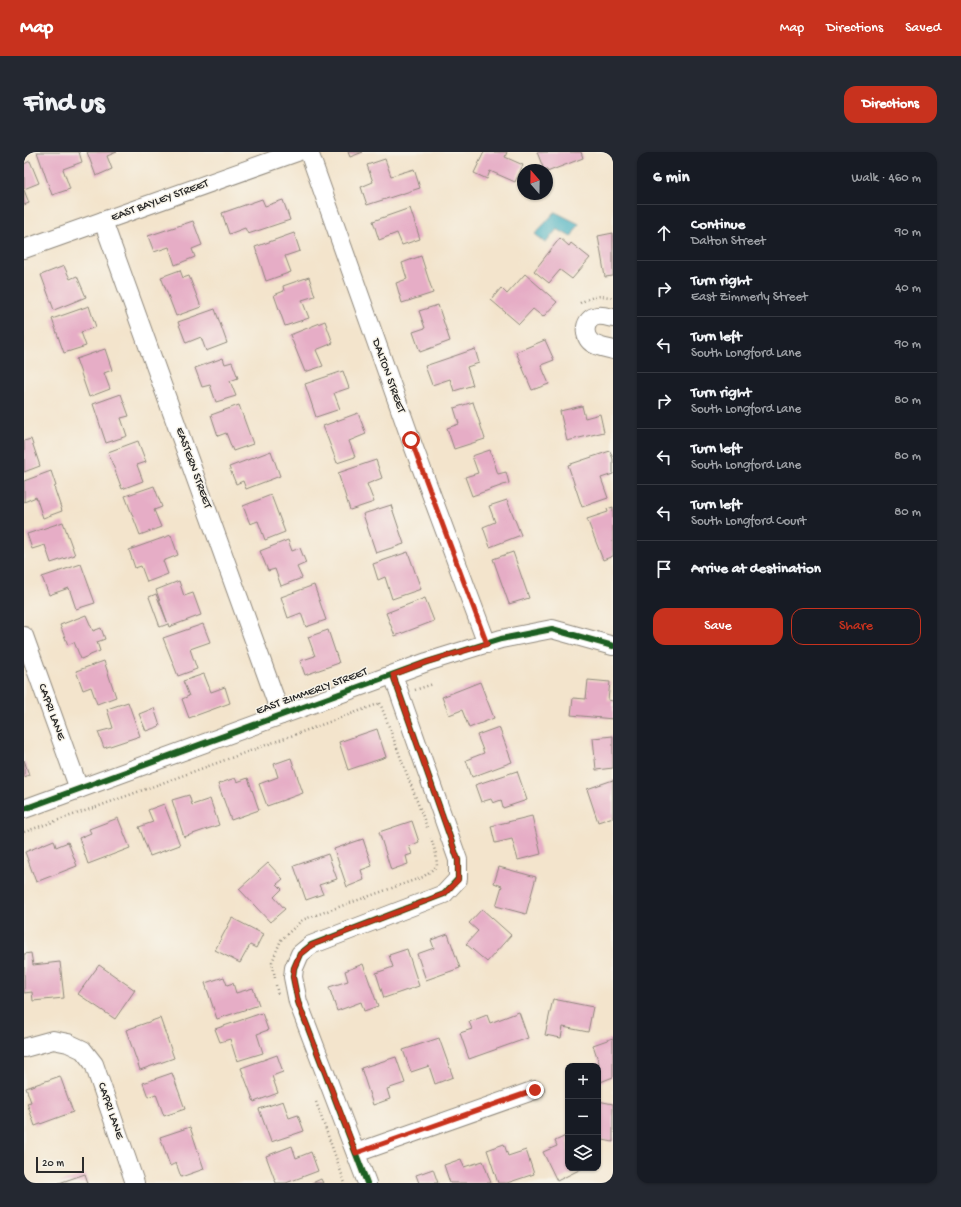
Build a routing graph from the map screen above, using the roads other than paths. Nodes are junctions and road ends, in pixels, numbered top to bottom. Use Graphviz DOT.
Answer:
graph roads {
  1 [pos="297,152"];
  2 [pos="309,152"];
  3 [pos="103,221"];
  4 [pos="24,249"];
  5 [pos="613,318"];
  6 [pos="613,350"];
  7 [pos="24,636"];
  8 [pos="487,644"];
  9 [pos="613,646"];
  10 [pos="393,675"];
  11 [pos="281,715"];
  12 [pos="78,789"];
  13 [pos="24,809"];
  14 [pos="24,1048"];
  15 [pos="535,1090"];
  16 [pos="356,1153"];
  17 [pos="135,1183"];
  18 [pos="366,1183"];
  1 -- 3 [label="street, EAST BAYLEY STREET"];
  2 -- 8 [label="street, DALTON STREET"];
  3 -- 4 [label="street, EAST BAYLEY STREET"];
  3 -- 11 [label="street, EASTERN STREET"];
  5 -- 6 [label="street"];
  7 -- 12 [label="street, CAPRI LANE"];
  8 -- 9 [label="street, EAST ZIMMERLY STREET"];
  8 -- 10 [label="street, EAST ZIMMERLY STREET"];
  10 -- 11 [label="street, EAST ZIMMERLY STREET"];
  10 -- 16 [label="street"];
  11 -- 12 [label="street, EAST ZIMMERLY STREET"];
  12 -- 13 [label="street, EAST ZIMMERLY STREET"];
  14 -- 17 [label="street, CAPRI LANE"];
  15 -- 16 [label="street"];
  16 -- 18 [label="street"];
}
